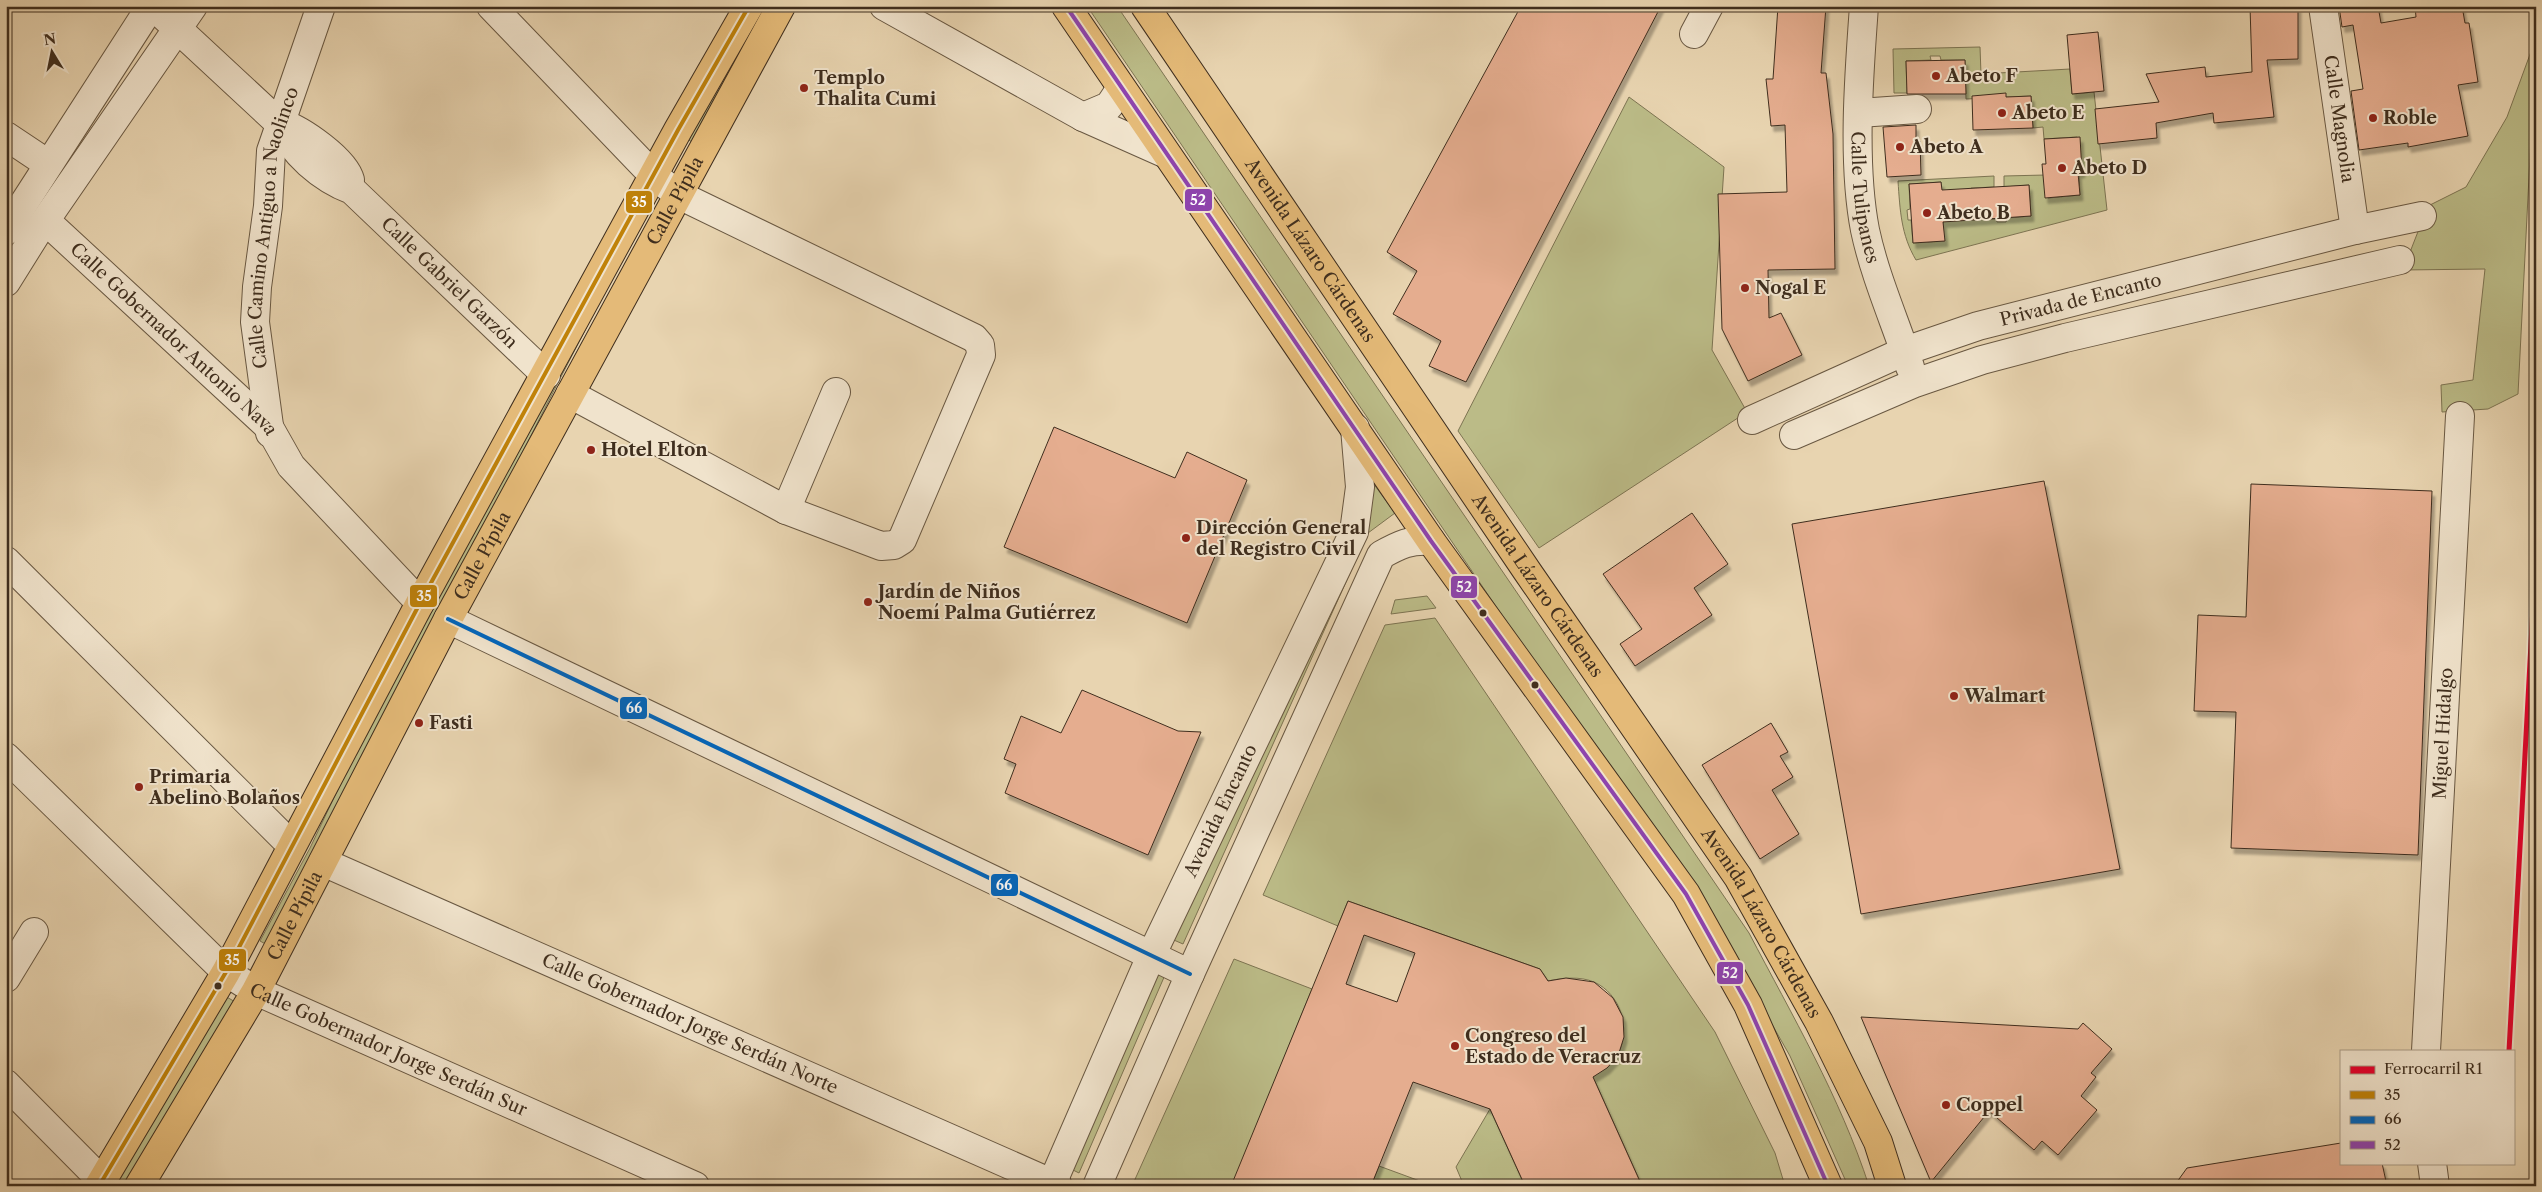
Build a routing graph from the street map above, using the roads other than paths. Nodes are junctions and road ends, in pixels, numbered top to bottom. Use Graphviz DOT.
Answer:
graph roads {
  1 [pos="152,6"];
  2 [pos="321,6"];
  3 [pos="491,6"];
  4 [pos="749,6"];
  5 [pos="781,6"];
  6 [pos="884,6"];
  7 [pos="1066,6"];
  8 [pos="1145,6"];
  9 [pos="1709,6"];
  10 [pos="1864,6"];
  11 [pos="2323,6"];
  12 [pos="185,17"];
  13 [pos="1694,34"];
  14 [pos="1121,88"];
  15 [pos="1917,109"];
  16 [pos="1859,113"];
  17 [pos="1083,117"];
  18 [pos="279,123"];
  19 [pos="6,136"];
  20 [pos="1164,152"];
  21 [pos="48,164"];
  22 [pos="654,176"];
  23 [pos="679,195"];
  24 [pos="2422,216"];
  25 [pos="41,228"];
  26 [pos="2355,230"];
  27 [pos="6,231"];
  28 [pos="2400,260"];
  29 [pos="6,282"];
  30 [pos="1905,351"];
  31 [pos="546,375"];
  32 [pos="1915,383"];
  33 [pos="836,392"];
  34 [pos="570,394"];
  35 [pos="2460,416"];
  36 [pos="1752,420"];
  37 [pos="269,428"];
  38 [pos="1355,428"];
  39 [pos="1794,435"];
  40 [pos="282,460"];
  41 [pos="786,510"];
  42 [pos="1431,541"];
  43 [pos="6,561"];
  44 [pos="420,602"];
  45 [pos="448,619"];
  46 [pos="6,757"];
  47 [pos="292,846"];
  48 [pos="323,862"];
  49 [pos="34,932"];
  50 [pos="1151,956"];
  51 [pos="226,972"];
  52 [pos="1190,974"];
  53 [pos="6,978"];
  54 [pos="256,991"];
  55 [pos="2426,1050"];
  56 [pos="6,1084"];
  57 [pos="1816,1158"];
  58 [pos="2432,1164"];
  59 [pos="101,1183"];
  60 [pos="1054,1185"];
  61 [pos="139,1186"];
  62 [pos="695,1186"];
  63 [pos="1097,1186"];
  64 [pos="1816,1186"];
  65 [pos="1828,1186"];
  66 [pos="1892,1186"];
  67 [pos="2435,1186"];
  1 -- 12 [label="street, Calle Gabriel Garzón"];
  1 -- 21 [label="street"];
  2 -- 18 [label="street, Calle Camino Antiguo a Naolinco"];
  3 -- 22 [label="street"];
  4 -- 22 [label="main road, Calle Pípila"];
  5 -- 23 [label="main road, Calle Pípila"];
  6 -- 17 [label="street"];
  7 -- 14 [label="main road"];
  8 -- 66 [label="main road, Avenida Lázaro Cárdenas"];
  9 -- 13 [label="street"];
  10 -- 16 [label="street, Calle Tulipanes"];
  11 -- 26 [label="street, Calle Magnolia"];
  12 -- 18 [label="street, Calle Gabriel Garzón"];
  12 -- 25 [label="street"];
  14 -- 17 [label="street"];
  14 -- 20 [label="main road"];
  15 -- 16 [label="street"];
  16 -- 30 [label="street, Calle Tulipanes"];
  17 -- 20 [label="street"];
  18 -- 31 [label="street, Calle Gabriel Garzón"];
  18 -- 37 [label="street, Calle Camino Antiguo a Naolinco"];
  19 -- 21 [label="street"];
  20 -- 38 [label="main road"];
  21 -- 27 [label="street"];
  22 -- 23 [label="street"];
  22 -- 31 [label="main road, Calle Pípila"];
  23 -- 34 [label="main road, Calle Pípila"];
  23 -- 41 [label="street"];
  24 -- 26 [label="street, Privada de Encanto"];
  25 -- 29 [label="street"];
  25 -- 37 [label="street, Calle Gobernador Antonio Nava"];
  25 -- 40 [label="street, Calle Gobernador Antonio Nava"];
  26 -- 30 [label="street, Privada de Encanto"];
  28 -- 32 [label="street, Privada de Encanto"];
  30 -- 32 [label="street, Calle Tulipanes"];
  30 -- 36 [label="street, Privada de Encanto"];
  31 -- 44 [label="main road, Calle Pípila"];
  32 -- 39 [label="street, Privada de Encanto"];
  33 -- 41 [label="street"];
  34 -- 41 [label="street"];
  34 -- 45 [label="main road, Calle Pípila"];
  35 -- 55 [label="street, Miguel Hidalgo"];
  37 -- 40 [label="street, Calle Gobernador Antonio Nava"];
  38 -- 42 [label="main road"];
  38 -- 50 [label="street, Avenida Encanto"];
  40 -- 44 [label="street, Calle Gobernador Antonio Nava"];
  42 -- 52 [label="street"];
  42 -- 57 [label="main road"];
  43 -- 47 [label="street"];
  44 -- 47 [label="main road, Calle Pípila"];
  45 -- 48 [label="main road, Calle Pípila"];
  45 -- 50 [label="street"];
  46 -- 51 [label="street, Calle Gobernador Jorge Serdán Sur"];
  47 -- 51 [label="main road, Calle Pípila"];
  48 -- 54 [label="main road, Calle Pípila"];
  48 -- 60 [label="street, Calle Gobernador Jorge Serdán Norte"];
  49 -- 53 [label="street"];
  50 -- 52 [label="street"];
  50 -- 60 [label="street, Avenida Encanto"];
  51 -- 54 [label="street, Calle Gobernador Jorge Serdán Sur"];
  51 -- 59 [label="main road, Calle Pípila"];
  52 -- 63 [label="street"];
  54 -- 61 [label="main road, Calle Pípila"];
  54 -- 62 [label="street, Calle Gobernador Jorge Serdán Sur"];
  56 -- 59 [label="street"];
  57 -- 64 [label="street"];
  57 -- 65 [label="main road"];
  58 -- 67 [label="street"];
}
